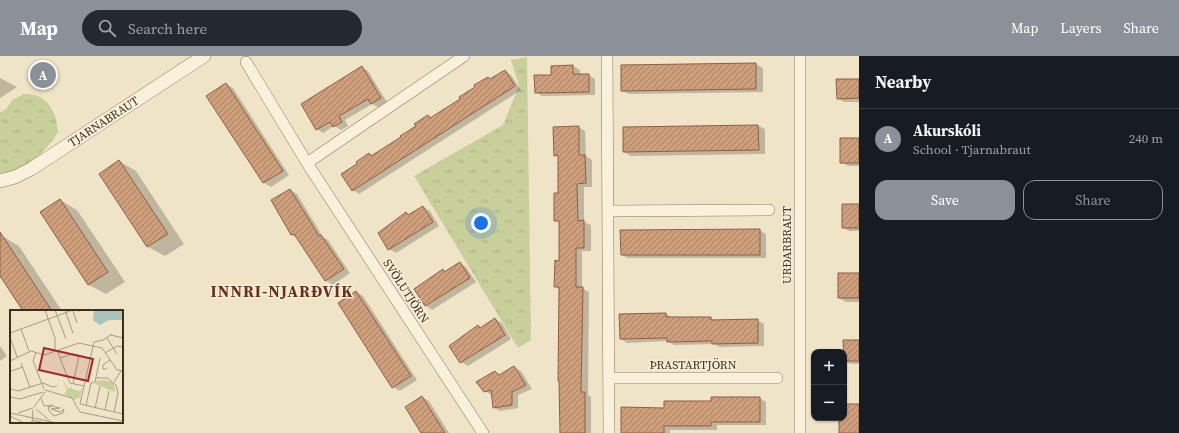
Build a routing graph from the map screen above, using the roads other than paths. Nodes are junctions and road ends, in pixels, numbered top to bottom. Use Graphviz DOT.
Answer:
graph roads {
  1 [pos="204,56"];
  2 [pos="464,56"];
  3 [pos="607,56"];
  4 [pos="800,56"];
  5 [pos="192,59"];
  6 [pos="246,62"];
  7 [pos="307,163"];
  8 [pos="0,181"];
  9 [pos="769,210"];
  10 [pos="608,211"];
  11 [pos="609,378"];
  12 [pos="777,378"];
  13 [pos="483,433"];
  14 [pos="610,433"];
  15 [pos="800,433"];
  1 -- 5 [label="street, TJARNABRAUT"];
  2 -- 7 [label="street"];
  3 -- 10 [label="street"];
  4 -- 15 [label="street, URÐARBRAUT"];
  5 -- 8 [label="street, TJARNABRAUT"];
  6 -- 7 [label="street, SVÖLUTJÖRN"];
  7 -- 13 [label="street, SVÖLUTJÖRN"];
  9 -- 10 [label="street"];
  10 -- 11 [label="street"];
  11 -- 12 [label="street, ÞRASTARTJÖRN"];
  11 -- 14 [label="street"];
}
